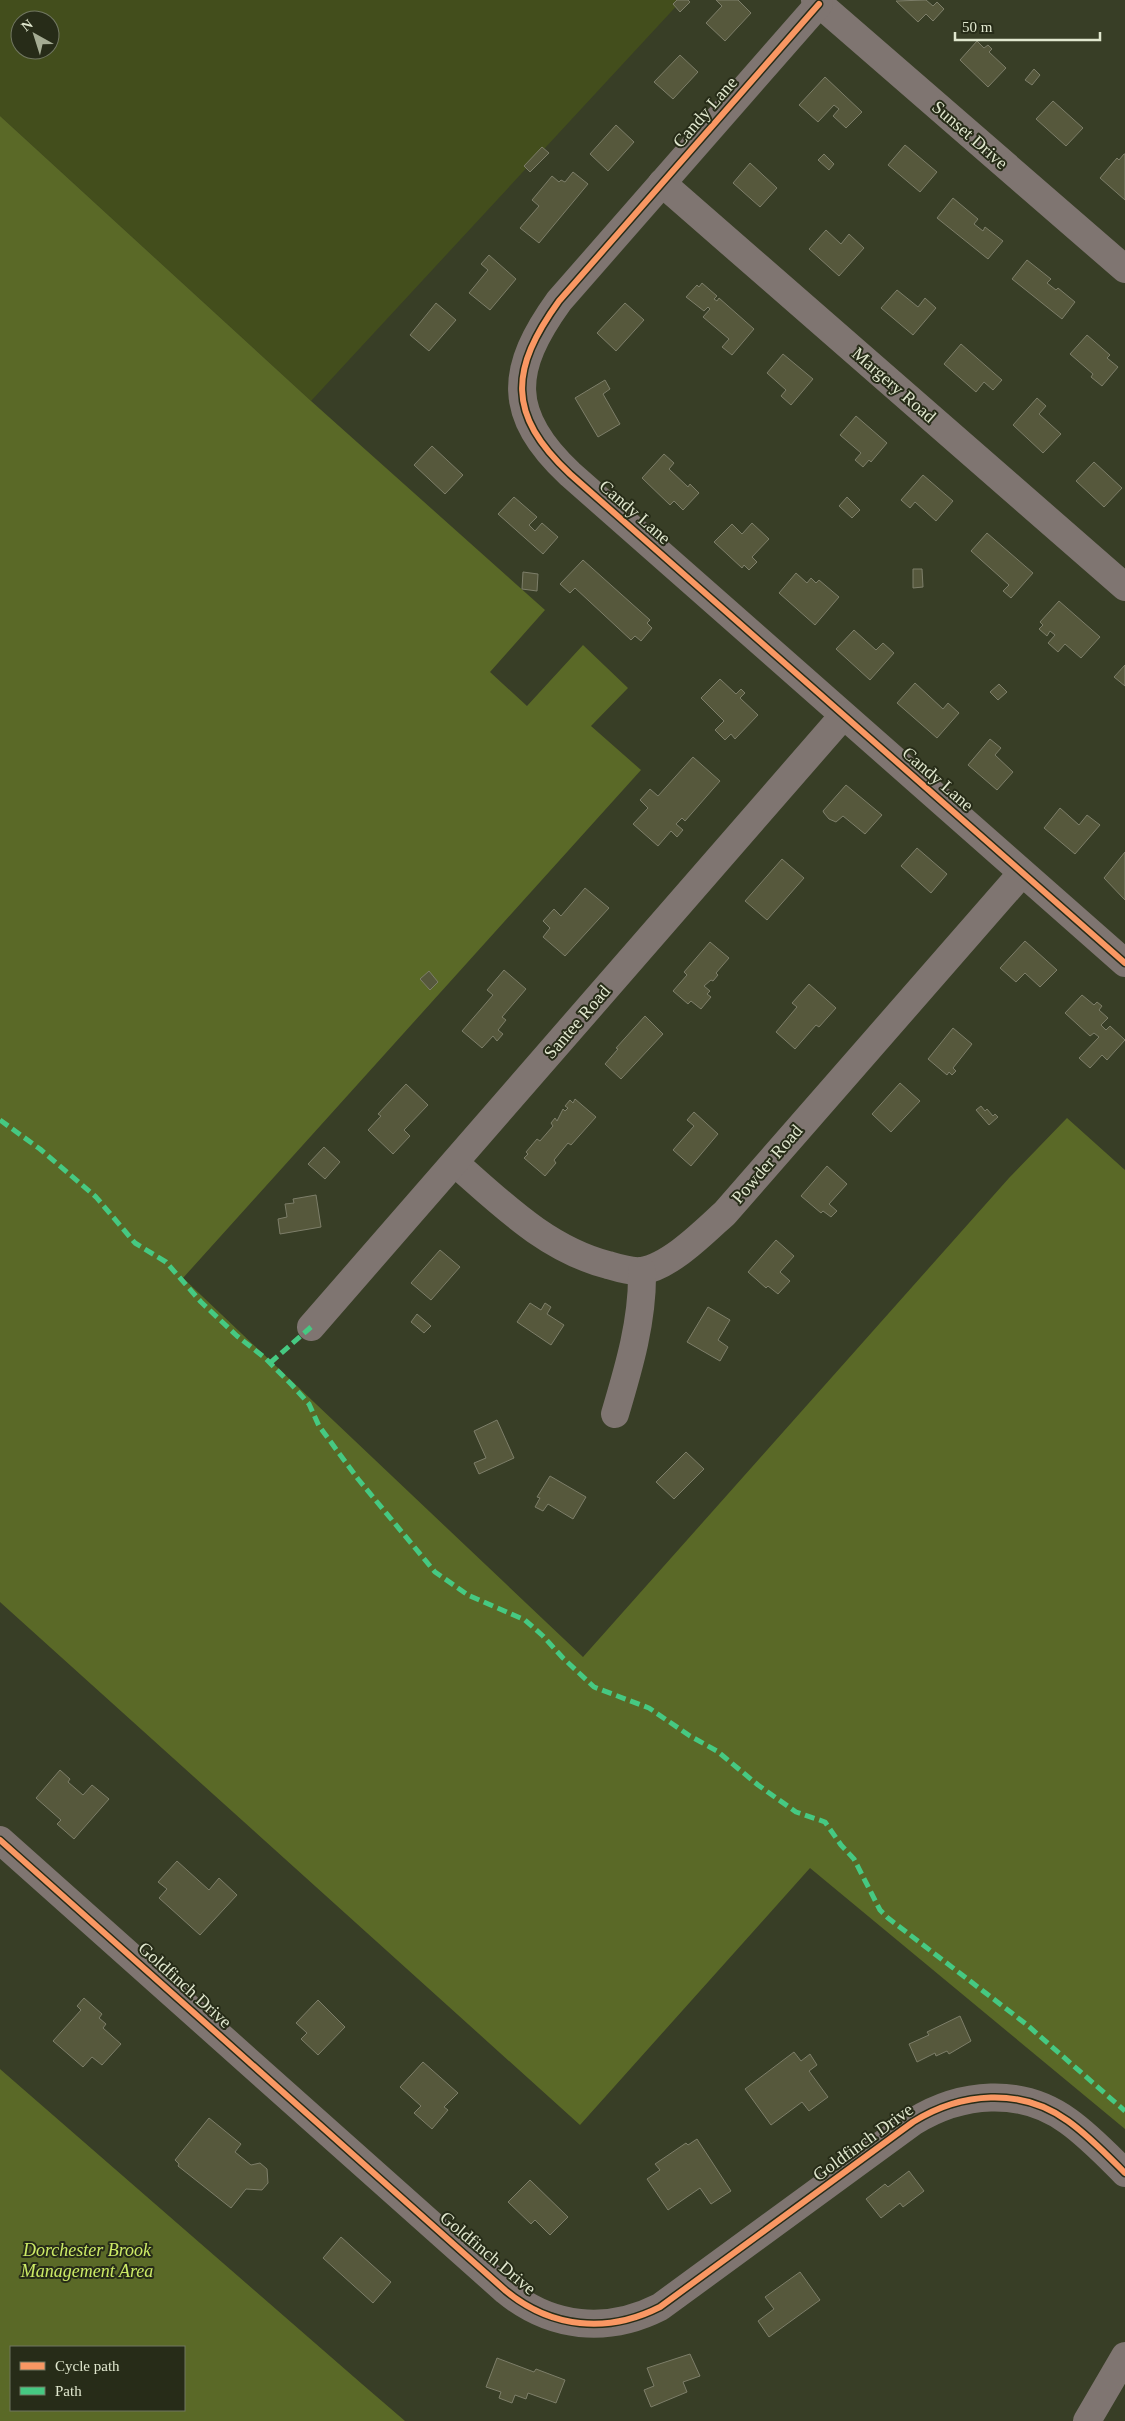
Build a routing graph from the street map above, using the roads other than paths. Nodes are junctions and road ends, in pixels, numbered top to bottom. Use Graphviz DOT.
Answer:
graph roads {
  1 [pos="817,2"];
  2 [pos="662,183"];
  3 [pos="1125,269"];
  4 [pos="1125,587"];
  5 [pos="843,716"];
  6 [pos="1022,873"];
  7 [pos="1125,963"];
  8 [pos="454,1163"];
  9 [pos="642,1271"];
  10 [pos="311,1327"];
  11 [pos="615,1414"];
  12 [pos="0,1840"];
  13 [pos="1125,2173"];
  14 [pos="1125,2356"];
  15 [pos="1086,2421"];
  1 -- 2 [label="street, Candy Lane"];
  1 -- 3 [label="street, Sunset Drive"];
  2 -- 4 [label="street, Margery Road"];
  2 -- 5 [label="street, Candy Lane"];
  5 -- 6 [label="street, Candy Lane"];
  5 -- 8 [label="street, Santee Road"];
  6 -- 7 [label="street, Candy Lane"];
  6 -- 9 [label="street, Powder Road"];
  8 -- 9 [label="street"];
  8 -- 10 [label="street, Santee Road"];
  9 -- 11 [label="street"];
  12 -- 13 [label="street, Goldfinch Drive"];
  14 -- 15 [label="street"];
}
